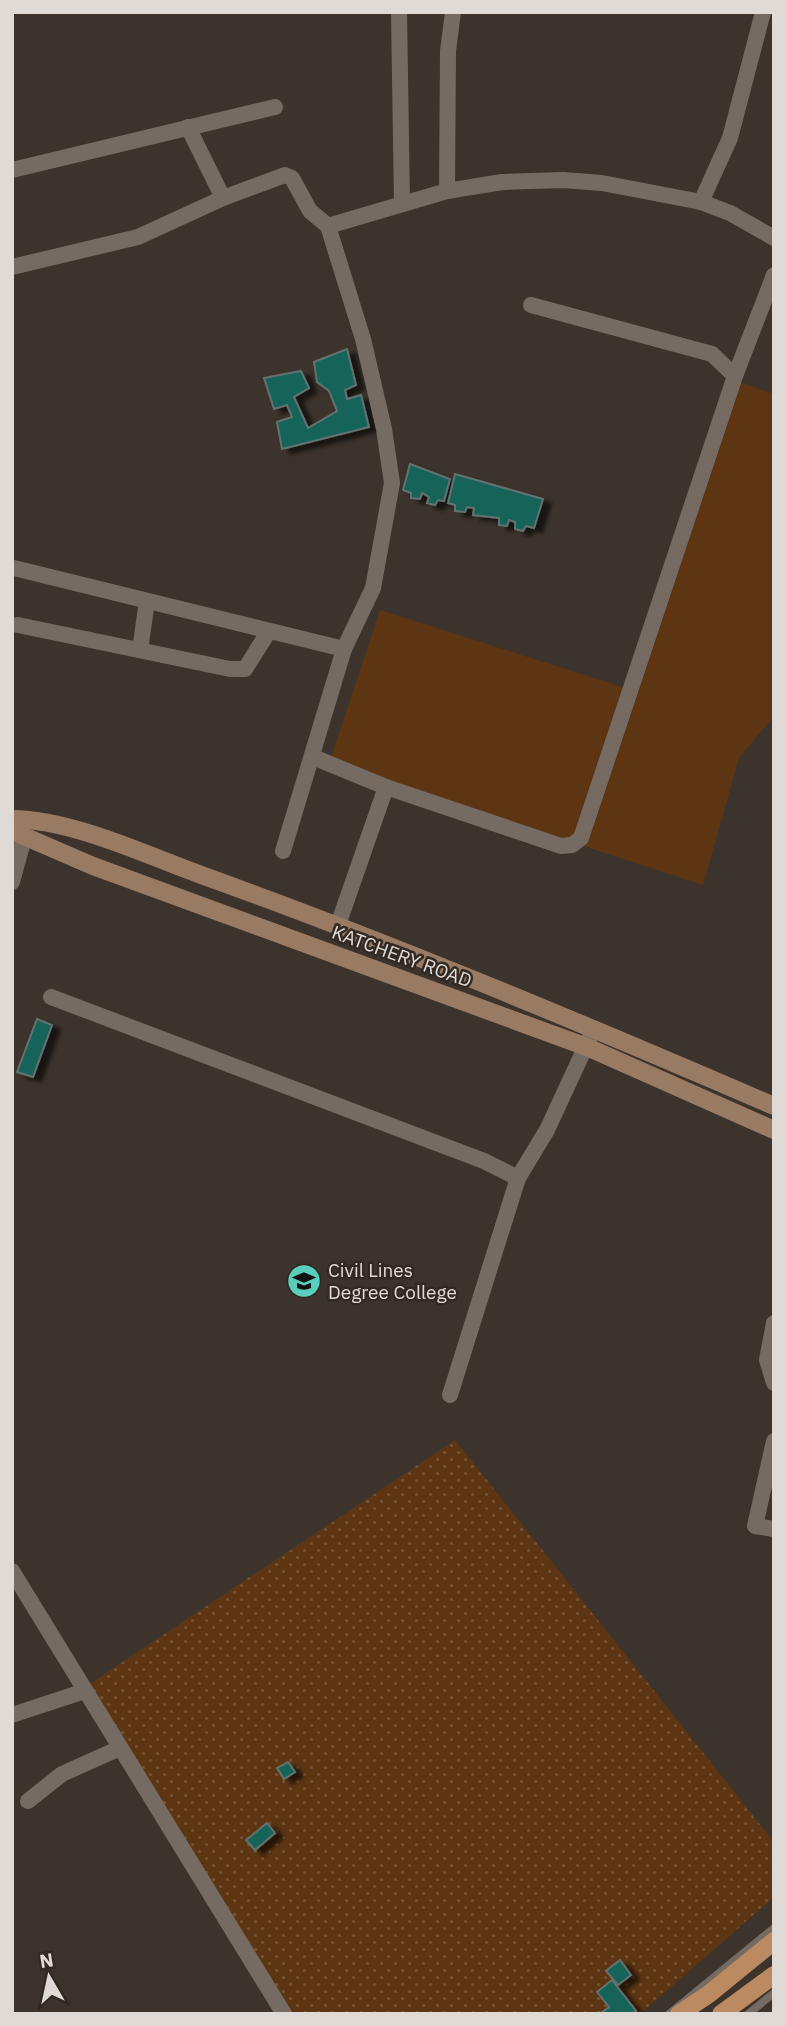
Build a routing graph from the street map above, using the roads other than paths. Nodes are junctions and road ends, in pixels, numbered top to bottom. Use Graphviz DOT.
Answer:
graph roads {
  1 [pos="399,12"];
  2 [pos="453,12"];
  3 [pos="761,20"];
  4 [pos="774,37"];
  5 [pos="275,107"];
  6 [pos="188,127"];
  7 [pos="12,170"];
  8 [pos="447,191"];
  9 [pos="223,198"];
  10 [pos="701,202"];
  11 [pos="402,204"];
  12 [pos="328,226"];
  13 [pos="774,238"];
  14 [pos="12,267"];
  15 [pos="774,275"];
  16 [pos="531,305"];
  17 [pos="735,376"];
  18 [pos="14,569"];
  19 [pos="147,601"];
  20 [pos="18,625"];
  21 [pos="269,631"];
  22 [pos="344,649"];
  23 [pos="140,650"];
  24 [pos="313,757"];
  25 [pos="386,787"];
  26 [pos="12,819"];
  27 [pos="18,834"];
  28 [pos="100,839"];
  29 [pos="283,851"];
  30 [pos="93,866"];
  31 [pos="12,882"];
  32 [pos="270,900"];
  33 [pos="338,925"];
  34 [pos="261,926"];
  35 [pos="419,960"];
  36 [pos="412,982"];
  37 [pos="51,998"];
  38 [pos="594,1030"];
  39 [pos="587,1047"];
  40 [pos="669,1060"];
  41 [pos="663,1079"];
  42 [pos="774,1106"];
  43 [pos="774,1130"];
  44 [pos="518,1178"];
  45 [pos="774,1323"];
  46 [pos="774,1383"];
  47 [pos="450,1395"];
  48 [pos="774,1441"];
  49 [pos="774,1529"];
  50 [pos="12,1571"];
  51 [pos="85,1691"];
  52 [pos="12,1715"];
  53 [pos="120,1748"];
  54 [pos="28,1801"];
  55 [pos="774,1928"];
  56 [pos="774,1941"];
  57 [pos="774,1975"];
  58 [pos="774,1993"];
  59 [pos="284,2014"];
  60 [pos="669,2014"];
  61 [pos="679,2014"];
  62 [pos="721,2014"];
  63 [pos="748,2014"];
  1 -- 11 [label="street"];
  2 -- 8 [label="street"];
  3 -- 4 [label="street"];
  3 -- 10 [label="street"];
  5 -- 6 [label="street"];
  6 -- 7 [label="street"];
  6 -- 9 [label="street"];
  8 -- 10 [label="street"];
  8 -- 11 [label="street"];
  9 -- 12 [label="street"];
  9 -- 14 [label="street"];
  10 -- 13 [label="street"];
  11 -- 12 [label="street"];
  12 -- 22 [label="street"];
  15 -- 17 [label="street"];
  16 -- 17 [label="street"];
  17 -- 25 [label="street"];
  18 -- 19 [label="street"];
  19 -- 21 [label="street"];
  19 -- 23 [label="street"];
  20 -- 23 [label="street"];
  21 -- 22 [label="street"];
  21 -- 23 [label="street"];
  22 -- 24 [label="street"];
  24 -- 25 [label="street"];
  24 -- 29 [label="street"];
  25 -- 33 [label="street"];
  26 -- 28 [label="main road, KATCHERY ROAD"];
  27 -- 30 [label="main road, KATCHERY ROAD"];
  27 -- 31 [label="street"];
  28 -- 30 [label="main road"];
  28 -- 32 [label="main road, KATCHERY ROAD"];
  30 -- 34 [label="main road, KATCHERY ROAD"];
  32 -- 33 [label="main road, KATCHERY ROAD"];
  32 -- 34 [label="main road"];
  33 -- 35 [label="main road, KATCHERY ROAD"];
  34 -- 36 [label="main road, KATCHERY ROAD"];
  35 -- 36 [label="main road"];
  35 -- 38 [label="main road, KATCHERY ROAD"];
  36 -- 39 [label="main road, KATCHERY ROAD"];
  37 -- 44 [label="street"];
  38 -- 39 [label="street"];
  38 -- 40 [label="main road, KATCHERY ROAD"];
  39 -- 41 [label="main road, KATCHERY ROAD"];
  39 -- 44 [label="street"];
  40 -- 41 [label="main road"];
  40 -- 42 [label="main road, KATCHERY ROAD"];
  41 -- 43 [label="main road, KATCHERY ROAD"];
  44 -- 47 [label="street"];
  45 -- 46 [label="street"];
  48 -- 49 [label="street"];
  50 -- 51 [label="street"];
  51 -- 52 [label="street"];
  51 -- 53 [label="street"];
  53 -- 54 [label="street"];
  53 -- 59 [label="street"];
  55 -- 60 [label="lane"];
  56 -- 61 [label="main road"];
  57 -- 62 [label="main road"];
  58 -- 63 [label="lane"];
}
